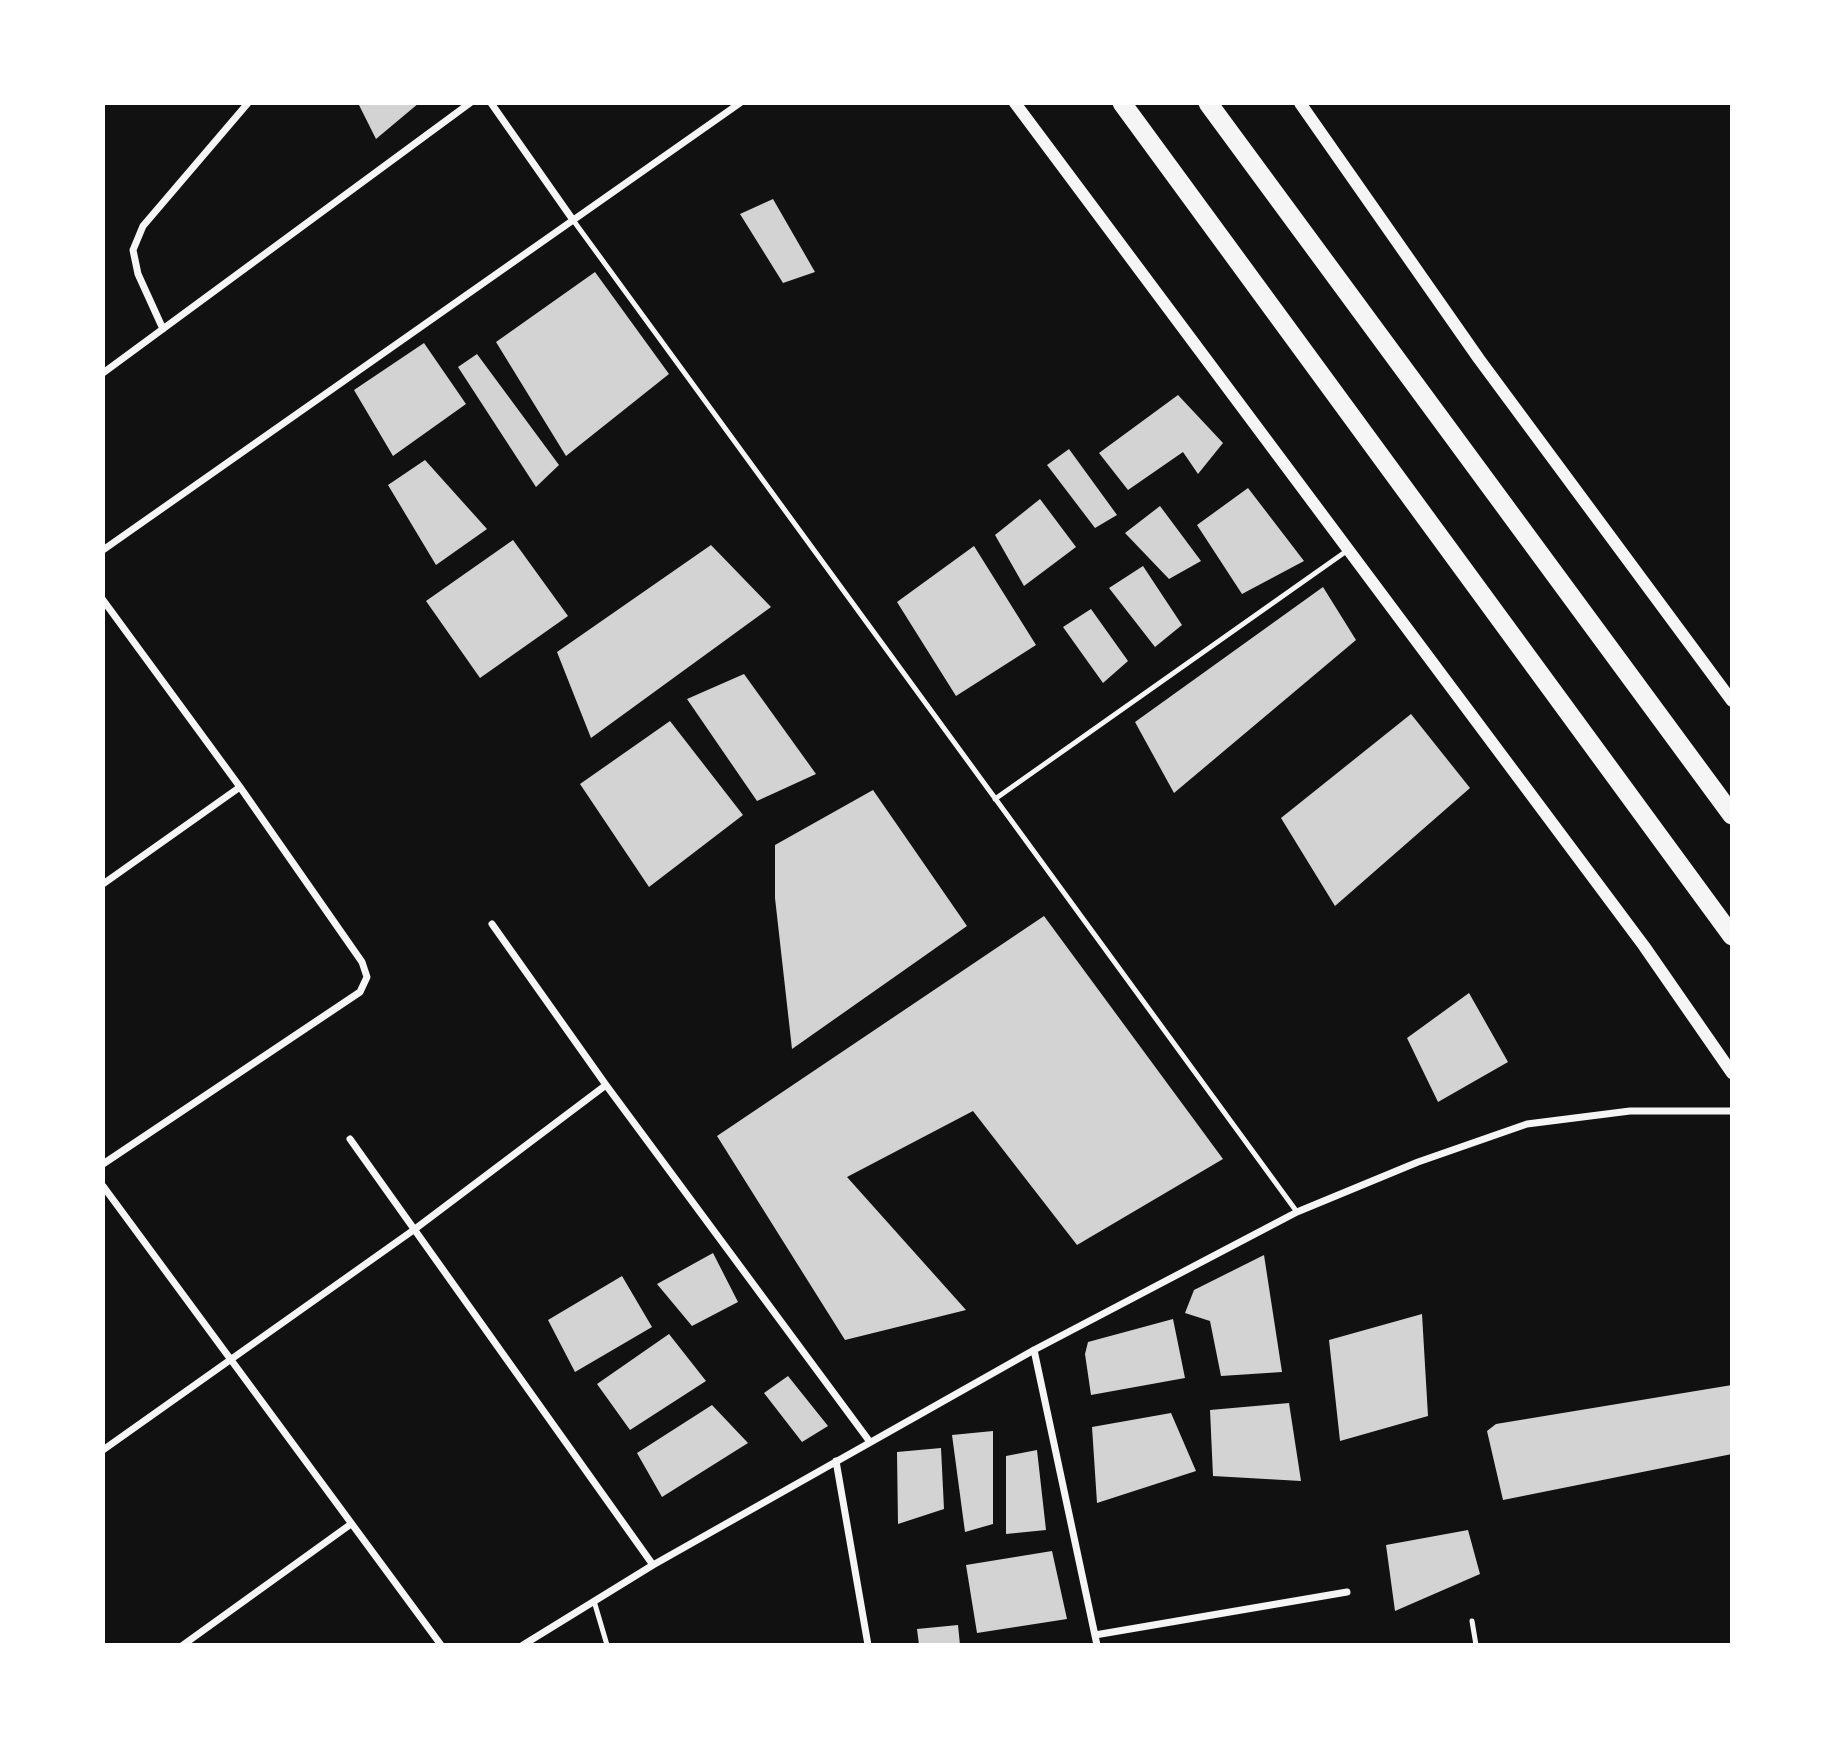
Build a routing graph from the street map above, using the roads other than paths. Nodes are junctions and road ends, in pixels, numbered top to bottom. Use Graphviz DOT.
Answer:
graph roads {
  1 [pos="248,103"];
  2 [pos="470,103"];
  3 [pos="491,103"];
  4 [pos="740,103"];
  5 [pos="1015,103"];
  6 [pos="1122,103"];
  7 [pos="1208,103"];
  8 [pos="1300,103"];
  9 [pos="573,220"];
  10 [pos="163,329"];
  11 [pos="103,373"];
  12 [pos="103,550"];
  13 [pos="1348,550"];
  14 [pos="103,600"];
  15 [pos="1732,701"];
  16 [pos="240,787"];
  17 [pos="995,799"];
  18 [pos="1732,815"];
  19 [pos="103,884"];
  20 [pos="492,924"];
  21 [pos="1732,936"];
  22 [pos="1732,1073"];
  23 [pos="606,1085"];
  24 [pos="1732,1111"];
  25 [pos="350,1139"];
  26 [pos="103,1164"];
  27 [pos="103,1186"];
  28 [pos="1297,1212"];
  29 [pos="415,1229"];
  30 [pos="1034,1350"];
  31 [pos="229,1359"];
  32 [pos="870,1442"];
  33 [pos="103,1450"];
  34 [pos="836,1461"];
  35 [pos="351,1524"];
  36 [pos="653,1565"];
  37 [pos="1347,1592"];
  38 [pos="594,1601"];
  39 [pos="1472,1621"];
  40 [pos="1095,1635"];
  41 [pos="183,1645"];
  42 [pos="441,1645"];
  43 [pos="523,1645"];
  44 [pos="607,1645"];
  45 [pos="868,1645"];
  46 [pos="1097,1645"];
  47 [pos="1476,1645"];
  1 -- 10 [label="street"];
  2 -- 10 [label="street"];
  3 -- 9 [label="street"];
  4 -- 9 [label="street"];
  5 -- 13 [label="street"];
  6 -- 21 [label="highway"];
  7 -- 18 [label="highway"];
  8 -- 15 [label="street"];
  9 -- 12 [label="street"];
  9 -- 17 [label="lane"];
  10 -- 11 [label="street"];
  13 -- 17 [label="lane"];
  13 -- 22 [label="street"];
  14 -- 16 [label="street"];
  16 -- 19 [label="street"];
  16 -- 26 [label="street"];
  17 -- 28 [label="lane"];
  20 -- 23 [label="street"];
  23 -- 29 [label="street"];
  23 -- 32 [label="street"];
  24 -- 28 [label="street"];
  25 -- 29 [label="street"];
  27 -- 31 [label="street"];
  28 -- 30 [label="street"];
  29 -- 31 [label="street"];
  29 -- 36 [label="street"];
  30 -- 32 [label="street"];
  30 -- 40 [label="street"];
  31 -- 33 [label="street"];
  31 -- 35 [label="street"];
  32 -- 34 [label="street"];
  34 -- 36 [label="street"];
  34 -- 45 [label="street"];
  35 -- 41 [label="street"];
  35 -- 42 [label="street"];
  36 -- 38 [label="street"];
  37 -- 40 [label="street"];
  38 -- 43 [label="street"];
  38 -- 44 [label="lane"];
  39 -- 47 [label="lane"];
  40 -- 46 [label="street"];
}
